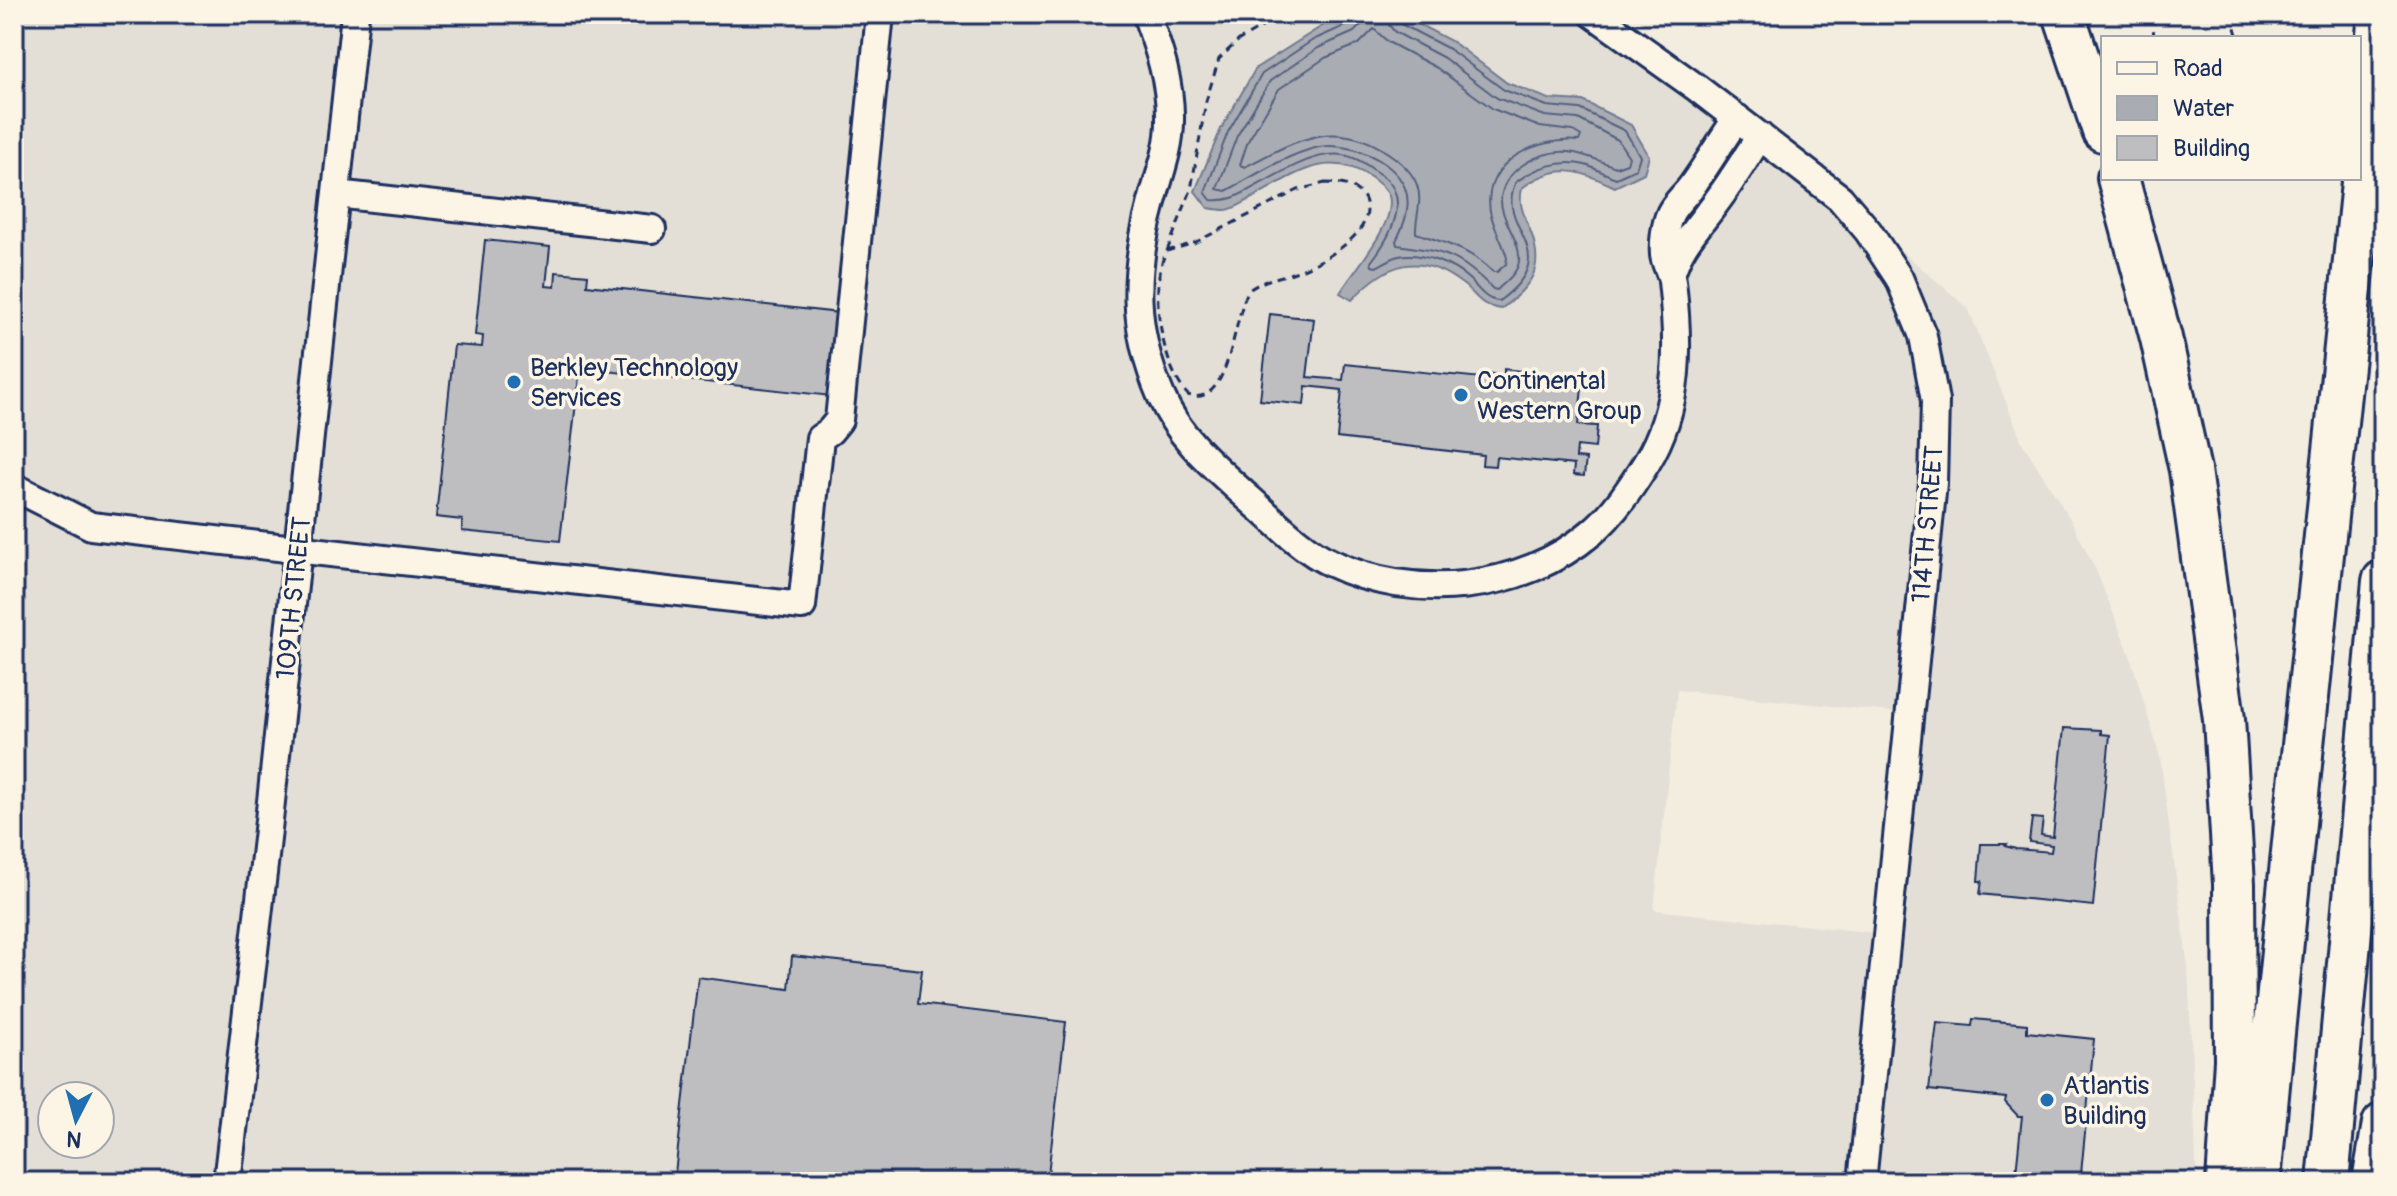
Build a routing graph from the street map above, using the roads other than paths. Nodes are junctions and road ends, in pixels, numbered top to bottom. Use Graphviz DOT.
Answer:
graph roads {
  1 [pos="355,14"];
  2 [pos="880,14"];
  3 [pos="1146,14"];
  4 [pos="1593,14"];
  5 [pos="2064,14"];
  6 [pos="2355,14"];
  7 [pos="2379,14"];
  8 [pos="2354,36"];
  9 [pos="1737,118"];
  10 [pos="2101,125"];
  11 [pos="1760,136"];
  12 [pos="2119,180"];
  13 [pos="2351,180"];
  14 [pos="336,194"];
  15 [pos="652,229"];
  16 [pos="1671,275"];
  17 [pos="2346,345"];
  18 [pos="14,487"];
  19 [pos="298,549"];
  20 [pos="2383,581"];
  21 [pos="239,1077"];
  22 [pos="2383,1124"];
  23 [pos="207,1182"];
  24 [pos="227,1182"];
  25 [pos="1862,1182"];
  26 [pos="2227,1182"];
  27 [pos="2260,1182"];
  28 [pos="2328,1182"];
  29 [pos="2373,1182"];
  1 -- 14 [label="street, 109TH STREET"];
  2 -- 19 [label="street"];
  3 -- 16 [label="street"];
  4 -- 9 [label="street, 114TH STREET"];
  5 -- 10 [label="highway"];
  6 -- 8 [label="highway"];
  7 -- 17 [label="highway"];
  9 -- 11 [label="street, 114TH STREET"];
  9 -- 16 [label="street"];
  11 -- 16 [label="street"];
  11 -- 25 [label="street, 114TH STREET"];
  12 -- 26 [label="highway"];
  13 -- 17 [label="highway"];
  14 -- 15 [label="street"];
  14 -- 19 [label="street, 109TH STREET"];
  17 -- 27 [label="highway"];
  18 -- 19 [label="street"];
  19 -- 21 [label="street, 109TH STREET"];
  20 -- 28 [label="highway"];
  21 -- 23 [label="street"];
  21 -- 24 [label="street, 109TH STREET"];
  22 -- 29 [label="highway"];
}
